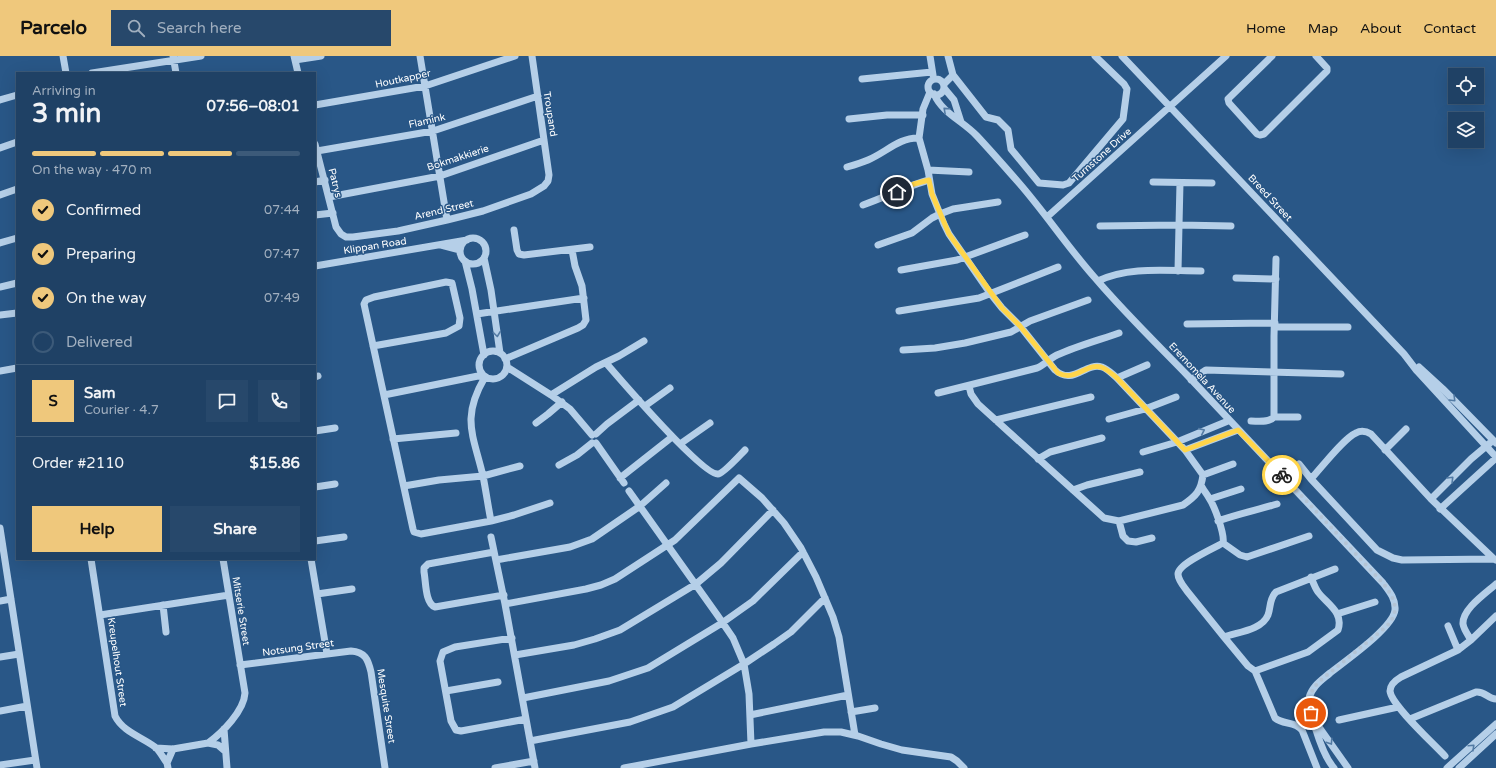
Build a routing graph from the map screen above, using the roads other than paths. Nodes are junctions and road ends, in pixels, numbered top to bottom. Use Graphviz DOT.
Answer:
graph roads {
  1 [pos="63,56"];
  2 [pos="200,56"];
  3 [pos="321,56"];
  4 [pos="420,56"];
  5 [pos="515,56"];
  6 [pos="532,56"];
  7 [pos="930,56"];
  8 [pos="948,56"];
  9 [pos="1095,56"];
  10 [pos="1122,56"];
  11 [pos="1226,56"];
  12 [pos="1272,56"];
  13 [pos="1316,56"];
  14 [pos="174,58"];
  15 [pos="295,58"];
  16 [pos="66,72"];
  17 [pos="97,72"];
  18 [pos="176,72"];
  19 [pos="298,72"];
  20 [pos="953,75"];
  21 [pos="933,76"];
  22 [pos="862,79"];
  23 [pos="425,86"];
  24 [pos="944,86"];
  25 [pos="932,93"];
  26 [pos="16,95"];
  27 [pos="538,96"];
  28 [pos="0,100"];
  29 [pos="316,105"];
  30 [pos="1170,107"];
  31 [pos="923,115"];
  32 [pos="849,119"];
  33 [pos="961,122"];
  34 [pos="434,131"];
  35 [pos="920,138"];
  36 [pos="544,140"];
  37 [pos="16,142"];
  38 [pos="0,148"];
  39 [pos="316,148"];
  40 [pos="317,152"];
  41 [pos="847,167"];
  42 [pos="928,170"];
  43 [pos="969,172"];
  44 [pos="549,175"];
  45 [pos="440,176"];
  46 [pos="324,180"];
  47 [pos="929,180"];
  48 [pos="316,182"];
  49 [pos="1153,182"];
  50 [pos="1180,183"];
  51 [pos="1212,184"];
  52 [pos="16,189"];
  53 [pos="0,194"];
  54 [pos="329,197"];
  55 [pos="998,202"];
  56 [pos="863,205"];
  57 [pos="333,213"];
  58 [pos="940,214"];
  59 [pos="316,215"];
  60 [pos="1047,217"];
  61 [pos="447,220"];
  62 [pos="1179,225"];
  63 [pos="1100,226"];
  64 [pos="1231,226"];
  65 [pos="336,227"];
  66 [pos="514,230"];
  67 [pos="1024,235"];
  68 [pos="16,238"];
  69 [pos="467,240"];
  70 [pos="0,243"];
  71 [pos="439,245"];
  72 [pos="878,245"];
  73 [pos="590,247"];
  74 [pos="460,250"];
  75 [pos="572,250"];
  76 [pos="964,256"];
  77 [pos="484,258"];
  78 [pos="1276,259"];
  79 [pos="465,261"];
  80 [pos="316,266"];
  81 [pos="1058,267"];
  82 [pos="901,270"];
  83 [pos="1178,271"];
  84 [pos="1201,271"];
  85 [pos="1236,278"];
  86 [pos="1276,279"];
  87 [pos="1098,281"];
  88 [pos="16,283"];
  89 [pos="0,287"];
  90 [pos="990,293"];
  91 [pos="584,298"];
  92 [pos="1088,300"];
  93 [pos="494,311"];
  94 [pos="899,311"];
  95 [pos="16,313"];
  96 [pos="477,314"];
  97 [pos="0,315"];
  98 [pos="1187,324"];
  99 [pos="1275,325"];
  100 [pos="1020,326"];
  101 [pos="1348,327"];
  102 [pos="1119,333"];
  103 [pos="644,341"];
  104 [pos="374,346"];
  105 [pos="903,350"];
  106 [pos="500,353"];
  107 [pos="1404,354"];
  108 [pos="484,355"];
  109 [pos="505,359"];
  110 [pos="1047,360"];
  111 [pos="606,363"];
  112 [pos="1147,365"];
  113 [pos="507,367"];
  114 [pos="16,368"];
  115 [pos="0,371"];
  116 [pos="1274,373"];
  117 [pos="1341,374"];
  118 [pos="484,376"];
  119 [pos="1117,378"];
  120 [pos="1191,380"];
  121 [pos="969,386"];
  122 [pos="670,388"];
  123 [pos="938,393"];
  124 [pos="384,395"];
  125 [pos="551,395"];
  126 [pos="1091,397"];
  127 [pos="1176,397"];
  128 [pos="639,400"];
  129 [pos="562,402"];
  130 [pos="645,406"];
  131 [pos="1145,409"];
  132 [pos="1274,417"];
  133 [pos="1298,417"];
  134 [pos="1109,419"];
  135 [pos="996,420"];
  136 [pos="1228,421"];
  137 [pos="1251,421"];
  138 [pos="536,423"];
  139 [pos="710,423"];
  140 [pos="335,428"];
  141 [pos="1406,429"];
  142 [pos="1238,430"];
  143 [pos="316,431"];
  144 [pos="456,433"];
  145 [pos="594,435"];
  146 [pos="672,438"];
  147 [pos="1102,438"];
  148 [pos="393,439"];
  149 [pos="1177,442"];
  150 [pos="1495,442"];
  151 [pos="594,443"];
  152 [pos="680,444"];
  153 [pos="1486,446"];
  154 [pos="745,450"];
  155 [pos="1185,450"];
  156 [pos="1385,450"];
  157 [pos="1143,452"];
  158 [pos="1496,458"];
  159 [pos="1038,459"];
  160 [pos="1233,464"];
  161 [pos="1298,464"];
  162 [pos="559,465"];
  163 [pos="520,466"];
  164 [pos="1140,472"];
  165 [pos="1203,475"];
  166 [pos="482,476"];
  167 [pos="1311,479"];
  168 [pos="666,483"];
  169 [pos="335,484"];
  170 [pos="404,486"];
  171 [pos="316,487"];
  172 [pos="1202,488"];
  173 [pos="1241,489"];
  174 [pos="1073,490"];
  175 [pos="630,491"];
  176 [pos="1210,499"];
  177 [pos="1431,499"];
  178 [pos="550,503"];
  179 [pos="1277,504"];
  180 [pos="640,506"];
  181 [pos="1440,509"];
  182 [pos="773,510"];
  183 [pos="1119,521"];
  184 [pos="1218,521"];
  185 [pos="491,522"];
  186 [pos="0,528"];
  187 [pos="1309,536"];
  188 [pos="344,537"];
  189 [pos="491,537"];
  190 [pos="1152,538"];
  191 [pos="316,541"];
  192 [pos="1222,543"];
  193 [pos="668,545"];
  194 [pos="1,547"];
  195 [pos="494,552"];
  196 [pos="803,552"];
  197 [pos="92,560"];
  198 [pos="223,560"];
  199 [pos="311,560"];
  200 [pos="496,560"];
  201 [pos="1495,560"];
  202 [pos="1335,569"];
  203 [pos="1311,578"];
  204 [pos="696,584"];
  205 [pos="1496,584"];
  206 [pos="352,589"];
  207 [pos="317,594"];
  208 [pos="229,595"];
  209 [pos="504,595"];
  210 [pos="825,598"];
  211 [pos="11,599"];
  212 [pos="0,601"];
  213 [pos="1375,602"];
  214 [pos="506,604"];
  215 [pos="163,605"];
  216 [pos="1337,614"];
  217 [pos="100,615"];
  218 [pos="1496,616"];
  219 [pos="722,623"];
  220 [pos="1448,626"];
  221 [pos="166,632"];
  222 [pos="1224,637"];
  223 [pos="512,638"];
  224 [pos="1471,640"];
  225 [pos="1458,650"];
  226 [pos="359,652"];
  227 [pos="19,654"];
  228 [pos="327,654"];
  229 [pos="515,655"];
  230 [pos="0,657"];
  231 [pos="744,664"];
  232 [pos="240,666"];
  233 [pos="1255,671"];
  234 [pos="498,682"];
  235 [pos="446,690"];
  236 [pos="848,695"];
  237 [pos="523,698"];
  238 [pos="1496,699"];
  239 [pos="27,706"];
  240 [pos="1398,707"];
  241 [pos="875,708"];
  242 [pos="0,711"];
  243 [pos="851,712"];
  244 [pos="750,715"];
  245 [pos="1312,716"];
  246 [pos="526,719"];
  247 [pos="1410,719"];
  248 [pos="1339,720"];
  249 [pos="1496,724"];
  250 [pos="224,729"];
  251 [pos="1496,734"];
  252 [pos="855,735"];
  253 [pos="530,740"];
  254 [pos="208,743"];
  255 [pos="751,744"];
  256 [pos="156,748"];
  257 [pos="173,749"];
  258 [pos="225,751"];
  259 [pos="1445,756"];
  260 [pos="35,760"];
  261 [pos="0,765"];
  262 [pos="167,765"];
  263 [pos="535,765"];
  264 [pos="36,768"];
  265 [pos="227,768"];
  266 [pos="385,768"];
  267 [pos="495,768"];
  268 [pos="624,768"];
  269 [pos="964,768"];
  270 [pos="1317,768"];
  271 [pos="1334,768"];
  272 [pos="1348,768"];
  273 [pos="1447,768"];
  274 [pos="1459,768"];
  1 -- 16 [label="street"];
  2 -- 14 [label="street"];
  3 -- 15 [label="street"];
  4 -- 23 [label="street"];
  5 -- 23 [label="street, Houtkapper"];
  6 -- 27 [label="street, Troupand"];
  7 -- 21 [label="street"];
  8 -- 20 [label="street"];
  9 -- 20 [label="street"];
  10 -- 30 [label="street, Breed Street"];
  11 -- 30 [label="street, Turnstone Drive"];
  12 -- 13 [label="street"];
  14 -- 17 [label="street"];
  14 -- 18 [label="street"];
  15 -- 19 [label="street"];
  20 -- 24 [label="street"];
  21 -- 22 [label="street"];
  21 -- 24 [label="street"];
  21 -- 25 [label="street"];
  23 -- 29 [label="street, Houtkapper"];
  23 -- 34 [label="street"];
  24 -- 25 [label="street"];
  24 -- 33 [label="street, Eremomela Avenue"];
  25 -- 31 [label="street"];
  33 -- 25 [label="street, Eremomela Avenue, one-way"];
  26 -- 28 [label="street"];
  27 -- 34 [label="street, Flamink"];
  27 -- 36 [label="street, Troupand"];
  30 -- 60 [label="street, Turnstone Drive"];
  30 -- 107 [label="street, Breed Street"];
  31 -- 32 [label="street"];
  31 -- 35 [label="street"];
  33 -- 60 [label="street, Eremomela Avenue"];
  34 -- 40 [label="street, Flamink"];
  34 -- 45 [label="street"];
  35 -- 41 [label="street"];
  35 -- 42 [label="street"];
  36 -- 44 [label="street, Troupand"];
  36 -- 45 [label="street, Bokmakkierie"];
  37 -- 38 [label="street"];
  39 -- 40 [label="street, Patrys"];
  40 -- 46 [label="street, Patrys"];
  42 -- 43 [label="street"];
  42 -- 47 [label="street"];
  44 -- 61 [label="street, Arend Street"];
  45 -- 54 [label="street, Bokmakkierie"];
  45 -- 61 [label="street"];
  46 -- 48 [label="street"];
  46 -- 54 [label="street, Patrys"];
  47 -- 56 [label="street"];
  47 -- 58 [label="street"];
  49 -- 50 [label="street"];
  50 -- 51 [label="street"];
  50 -- 62 [label="street"];
  52 -- 53 [label="street"];
  54 -- 57 [label="street, Patrys"];
  55 -- 58 [label="street"];
  57 -- 59 [label="street"];
  57 -- 65 [label="street, Patrys"];
  58 -- 72 [label="street"];
  58 -- 76 [label="street"];
  60 -- 87 [label="street, Eremomela Avenue"];
  61 -- 65 [label="street, Arend Street"];
  62 -- 63 [label="street"];
  62 -- 64 [label="street"];
  62 -- 83 [label="street"];
  66 -- 75 [label="street"];
  67 -- 76 [label="street"];
  68 -- 70 [label="street"];
  69 -- 71 [label="street, Klippan Road"];
  69 -- 74 [label="street"];
  69 -- 77 [label="street"];
  71 -- 74 [label="street, Klippan Road"];
  71 -- 80 [label="street, Klippan Road"];
  73 -- 75 [label="street"];
  74 -- 79 [label="street"];
  75 -- 91 [label="street"];
  76 -- 82 [label="street"];
  76 -- 90 [label="street"];
  77 -- 79 [label="street"];
  77 -- 93 [label="street"];
  78 -- 86 [label="street"];
  79 -- 96 [label="street"];
  81 -- 90 [label="street"];
  83 -- 84 [label="street"];
  83 -- 87 [label="street"];
  85 -- 86 [label="street"];
  86 -- 99 [label="street"];
  87 -- 120 [label="street, Eremomela Avenue"];
  88 -- 89 [label="street"];
  90 -- 94 [label="street"];
  90 -- 100 [label="street"];
  91 -- 93 [label="street"];
  91 -- 109 [label="street"];
  92 -- 100 [label="street"];
  93 -- 96 [label="street"];
  93 -- 106 [label="street, one-way"];
  95 -- 97 [label="street"];
  96 -- 108 [label="street"];
  98 -- 99 [label="street"];
  99 -- 101 [label="street"];
  99 -- 116 [label="street"];
  100 -- 105 [label="street"];
  100 -- 110 [label="street"];
  102 -- 110 [label="street"];
  103 -- 111 [label="street"];
  104 -- 104 [label="street"];
  104 -- 124 [label="street"];
  106 -- 108 [label="street"];
  106 -- 109 [label="street"];
  107 -- 150 [label="street, Breed Street, one-way"];
  107 -- 153 [label="street, Breed Street"];
  108 -- 118 [label="street"];
  109 -- 113 [label="street"];
  110 -- 119 [label="street"];
  110 -- 121 [label="street"];
  111 -- 125 [label="street"];
  111 -- 128 [label="street"];
  112 -- 119 [label="street"];
  113 -- 118 [label="street"];
  113 -- 125 [label="street"];
  114 -- 115 [label="street"];
  116 -- 117 [label="street"];
  116 -- 120 [label="street"];
  116 -- 132 [label="street"];
  118 -- 124 [label="street"];
  118 -- 166 [label="street"];
  119 -- 131 [label="street"];
  120 -- 136 [label="street, Eremomela Avenue"];
  121 -- 123 [label="street"];
  121 -- 135 [label="street"];
  122 -- 130 [label="street"];
  124 -- 148 [label="street"];
  125 -- 129 [label="street"];
  126 -- 135 [label="street"];
  127 -- 131 [label="street"];
  128 -- 130 [label="street"];
  128 -- 145 [label="street"];
  129 -- 138 [label="street"];
  129 -- 145 [label="street"];
  130 -- 146 [label="street"];
  131 -- 134 [label="street"];
  131 -- 149 [label="street"];
  132 -- 133 [label="street"];
  132 -- 137 [label="street"];
  135 -- 159 [label="street"];
  136 -- 142 [label="street, Eremomela Avenue"];
  149 -- 136 [label="street, one-way"];
  139 -- 152 [label="street"];
  140 -- 143 [label="street"];
  141 -- 156 [label="street"];
  142 -- 155 [label="street"];
  142 -- 245 [label="street, Eremomela Avenue"];
  144 -- 148 [label="street"];
  145 -- 151 [label="street"];
  146 -- 151 [label="street"];
  146 -- 152 [label="street"];
  147 -- 159 [label="street"];
  148 -- 170 [label="street"];
  149 -- 155 [label="street"];
  149 -- 157 [label="street"];
  150 -- 153 [label="street"];
  151 -- 162 [label="street"];
  152 -- 154 [label="street"];
  153 -- 158 [label="street, Breed Street"];
  177 -- 153 [label="street, one-way"];
  155 -- 165 [label="street"];
  156 -- 167 [label="street"];
  156 -- 177 [label="street"];
  158 -- 181 [label="street"];
  159 -- 174 [label="street"];
  160 -- 165 [label="street"];
  161 -- 167 [label="street"];
  163 -- 166 [label="street"];
  164 -- 174 [label="street"];
  165 -- 172 [label="street"];
  166 -- 170 [label="street"];
  166 -- 185 [label="street"];
  167 -- 201 [label="street"];
  168 -- 180 [label="street"];
  169 -- 171 [label="street"];
  170 -- 185 [label="street"];
  172 -- 176 [label="street"];
  172 -- 183 [label="street"];
  173 -- 176 [label="street"];
  174 -- 183 [label="street"];
  175 -- 180 [label="street"];
  176 -- 184 [label="street"];
  177 -- 181 [label="street"];
  178 -- 185 [label="street"];
  179 -- 184 [label="street"];
  180 -- 193 [label="street"];
  180 -- 200 [label="street"];
  181 -- 201 [label="street"];
  182 -- 193 [label="street"];
  182 -- 196 [label="street"];
  182 -- 204 [label="street"];
  183 -- 190 [label="street"];
  184 -- 192 [label="street"];
  186 -- 194 [label="street"];
  187 -- 192 [label="street"];
  188 -- 191 [label="street"];
  189 -- 195 [label="street"];
  192 -- 222 [label="street"];
  193 -- 204 [label="street"];
  193 -- 214 [label="street"];
  194 -- 211 [label="street"];
  195 -- 200 [label="street"];
  195 -- 209 [label="street"];
  196 -- 210 [label="street"];
  196 -- 219 [label="street"];
  197 -- 217 [label="street, Kreupelhout Street"];
  198 -- 208 [label="street, Mitserie Street"];
  199 -- 207 [label="street"];
  200 -- 209 [label="street"];
  202 -- 203 [label="street"];
  203 -- 216 [label="street"];
  203 -- 222 [label="street"];
  204 -- 219 [label="street"];
  204 -- 229 [label="street"];
  205 -- 224 [label="street"];
  206 -- 207 [label="street"];
  207 -- 228 [label="street"];
  208 -- 215 [label="street"];
  208 -- 232 [label="street, Mitserie Street"];
  209 -- 214 [label="street"];
  210 -- 231 [label="street"];
  210 -- 236 [label="street"];
  211 -- 212 [label="street"];
  211 -- 227 [label="street"];
  213 -- 216 [label="street"];
  214 -- 223 [label="street"];
  215 -- 217 [label="street"];
  215 -- 221 [label="street"];
  216 -- 233 [label="street"];
  217 -- 256 [label="street, Kreupelhout Street"];
  218 -- 224 [label="street"];
  219 -- 231 [label="street"];
  219 -- 237 [label="street"];
  220 -- 225 [label="street"];
  222 -- 233 [label="street"];
  223 -- 229 [label="street"];
  223 -- 235 [label="street"];
  224 -- 225 [label="street"];
  225 -- 240 [label="street"];
  226 -- 228 [label="street, Notsung Street"];
  226 -- 266 [label="street, Mesquite Street"];
  227 -- 230 [label="street"];
  227 -- 239 [label="street"];
  228 -- 232 [label="street, Notsung Street"];
  229 -- 237 [label="street"];
  231 -- 244 [label="street"];
  231 -- 253 [label="street"];
  232 -- 250 [label="street, Mitserie Street"];
  233 -- 270 [label="street"];
  234 -- 235 [label="street"];
  235 -- 246 [label="street"];
  236 -- 243 [label="street"];
  236 -- 244 [label="street"];
  237 -- 246 [label="street"];
  238 -- 247 [label="street"];
  239 -- 242 [label="street"];
  239 -- 260 [label="street"];
  240 -- 247 [label="street"];
  240 -- 248 [label="street"];
  241 -- 243 [label="street"];
  243 -- 252 [label="street"];
  244 -- 255 [label="street"];
  245 -- 271 [label="street, Eremomela Avenue"];
  245 -- 272 [label="street, Eremomela Avenue, one-way"];
  246 -- 253 [label="street"];
  247 -- 259 [label="street"];
  273 -- 249 [label="street, one-way"];
  250 -- 254 [label="street, Mitserie Street"];
  250 -- 258 [label="street"];
  251 -- 274 [label="street"];
  252 -- 255 [label="street"];
  252 -- 269 [label="street"];
  253 -- 263 [label="street"];
  254 -- 257 [label="street, Kreupelhout Street"];
  254 -- 258 [label="street"];
  255 -- 268 [label="street"];
  256 -- 257 [label="street, Kreupelhout Street"];
  256 -- 262 [label="street, Kreupelhout Street"];
  257 -- 262 [label="street"];
  258 -- 265 [label="street"];
  260 -- 261 [label="street"];
  260 -- 264 [label="street"];
  263 -- 267 [label="street"];
}
